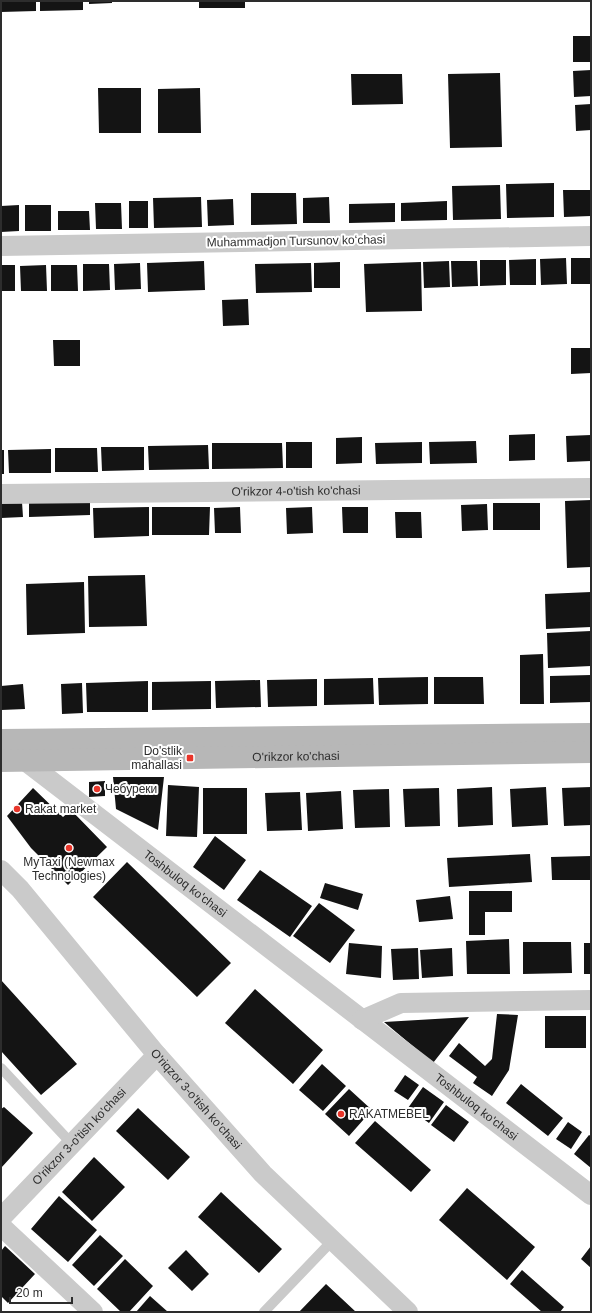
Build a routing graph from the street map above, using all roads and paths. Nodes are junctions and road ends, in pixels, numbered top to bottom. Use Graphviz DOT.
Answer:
graph roads {
  1 [pos="591,236"];
  2 [pos="1,246"];
  3 [pos="591,488"];
  4 [pos="1,494"];
  5 [pos="591,734"];
  6 [pos="1,740"];
  7 [pos="24,750"];
  8 [pos="591,752"];
  9 [pos="1,761"];
  10 [pos="1,870"];
  11 [pos="591,1000"];
  12 [pos="362,1020"];
  13 [pos="157,1055"];
  14 [pos="1,1068"];
  15 [pos="72,1144"];
  16 [pos="591,1195"];
  17 [pos="1,1218"];
  18 [pos="1,1226"];
  19 [pos="333,1240"];
  20 [pos="93,1312"];
  21 [pos="264,1312"];
  22 [pos="408,1312"];
  1 -- 2 [label="street, Muhammadjon Tursunov koʻchasi"];
  3 -- 4 [label="street, O'rikzor 4-o'tish ko'chasi"];
  5 -- 7 [label="main road, O'rikzor ko'chasi"];
  6 -- 7 [label="main road, O'rikzor ko'chasi"];
  7 -- 8 [label="main road, O'rikzor ko'chasi"];
  7 -- 9 [label="main road, O'rikzor ko'chasi"];
  7 -- 12 [label="street, Toshbuloq ko'chasi"];
  10 -- 13 [label="street, O'riqzor 3-o'tish ko'chasi"];
  11 -- 12 [label="street"];
  12 -- 16 [label="street, Toshbuloq ko'chasi"];
  13 -- 15 [label="street, O'rikzor 3-o'tish ko'chasi"];
  13 -- 19 [label="street, O'riqzor 3-o'tish ko'chasi"];
  14 -- 15 [label="lane"];
  15 -- 17 [label="street, O'rikzor 3-o'tish ko'chasi"];
  18 -- 20 [label="street"];
  19 -- 21 [label="lane"];
  19 -- 22 [label="street, O'riqzor 3-o'tish ko'chasi"];
}
